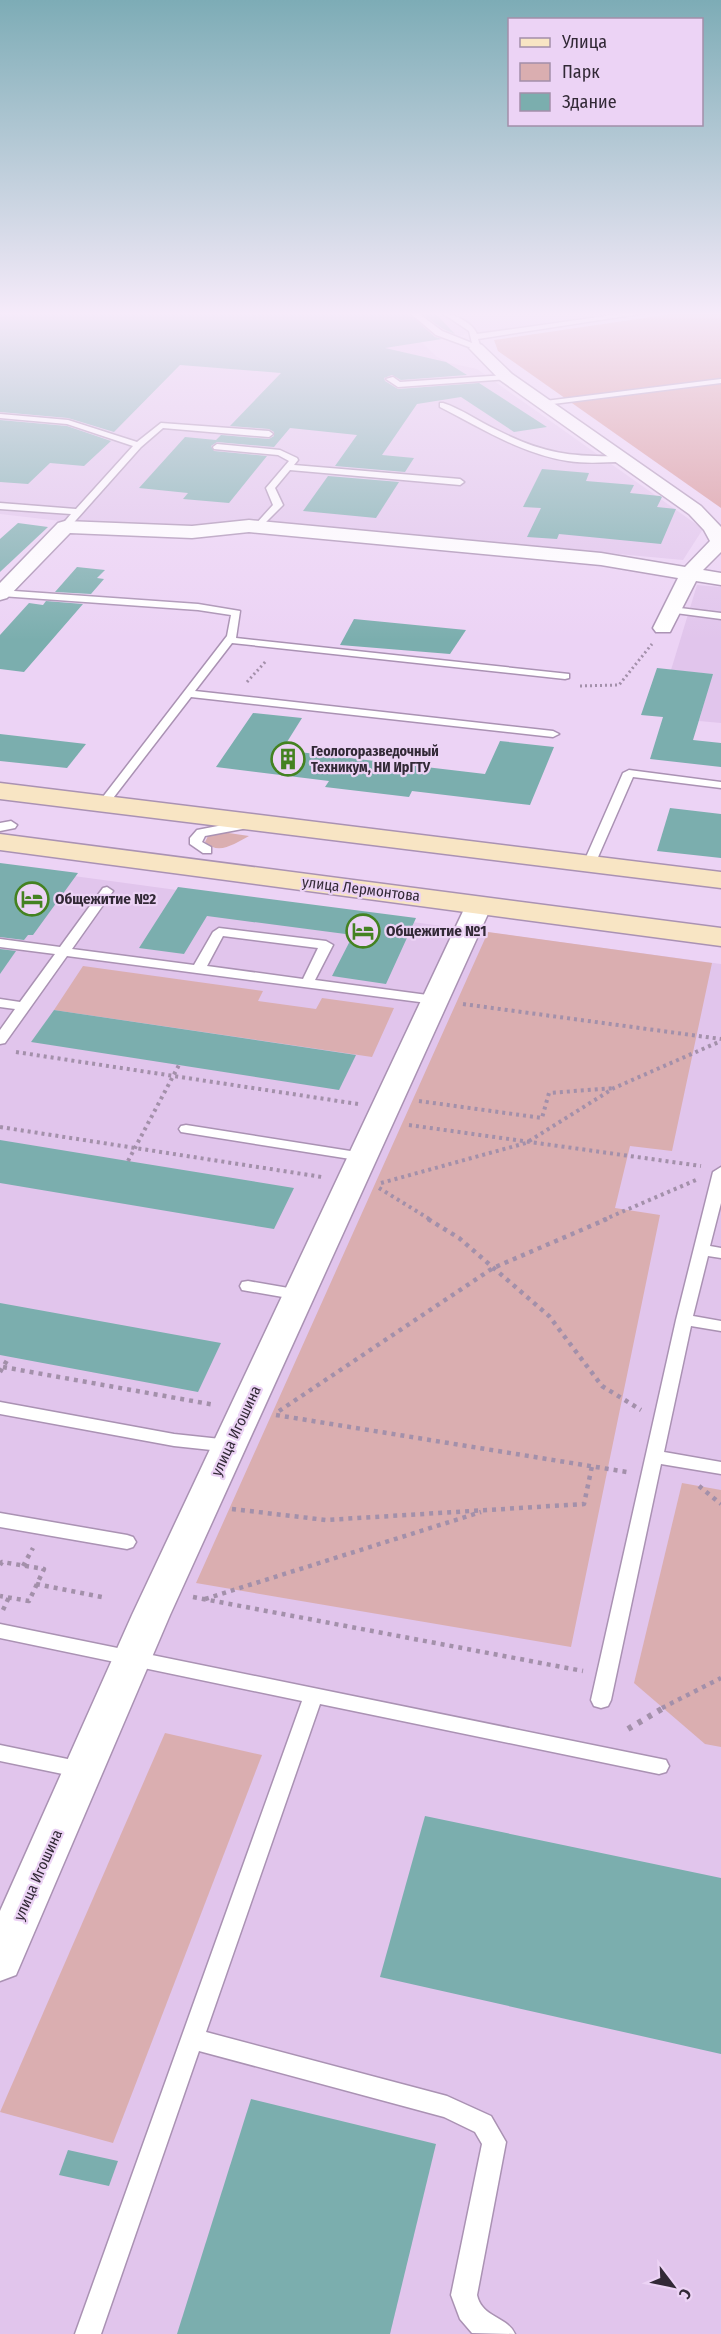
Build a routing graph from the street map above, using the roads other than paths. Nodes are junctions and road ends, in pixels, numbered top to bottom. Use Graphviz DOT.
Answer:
graph roads {
  1 [pos="68,422"];
  2 [pos="476,422"];
  3 [pos="572,422"];
  4 [pos="269,434"];
  5 [pos="138,445"];
  6 [pos="217,447"];
  7 [pos="624,459"];
  8 [pos="288,467"];
  9 [pos="460,482"];
  10 [pos="0,506"];
  11 [pos="71,519"];
  12 [pos="258,527"];
  13 [pos="690,574"];
  14 [pos="721,579"];
  15 [pos="1,594"];
  16 [pos="672,610"];
  17 [pos="721,615"];
  18 [pos="663,628"];
  19 [pos="228,640"];
  20 [pos="565,676"];
  21 [pos="186,693"];
  22 [pos="553,734"];
  23 [pos="721,785"];
  24 [pos="0,791"];
  25 [pos="103,804"];
  26 [pos="255,823"];
  27 [pos="4,831"];
  28 [pos="207,850"];
  29 [pos="589,864"];
  30 [pos="721,880"];
  31 [pos="107,891"];
  32 [pos="479,905"];
  33 [pos="721,938"];
  34 [pos="0,944"];
  35 [pos="64,952"];
  36 [pos="198,970"];
  37 [pos="307,984"];
  38 [pos="444,1001"];
  39 [pos="0,1003"];
  40 [pos="24,1007"];
  41 [pos="0,1041"];
  42 [pos="186,1129"];
  43 [pos="350,1155"];
  44 [pos="715,1169"];
  45 [pos="701,1250"];
  46 [pos="721,1253"];
  47 [pos="248,1286"];
  48 [pos="300,1294"];
  49 [pos="684,1320"];
  50 [pos="721,1326"];
  51 [pos="0,1408"];
  52 [pos="230,1446"];
  53 [pos="656,1449"];
  54 [pos="721,1468"];
  55 [pos="0,1520"];
  56 [pos="127,1542"];
  57 [pos="0,1631"];
  58 [pos="132,1658"];
  59 [pos="314,1694"];
  60 [pos="601,1700"];
  61 [pos="0,1753"];
  62 [pos="659,1766"];
  63 [pos="84,1770"];
  64 [pos="0,1961"];
  65 [pos="192,2039"];
  66 [pos="88,2334"];
  67 [pos="502,2334"];
  1 -- 5 [label="lane"];
  2 -- 7 [label="lane"];
  3 -- 7 [label="street"];
  4 -- 5 [label="lane"];
  5 -- 11 [label="lane"];
  6 -- 8 [label="lane"];
  7 -- 13 [label="street"];
  8 -- 9 [label="lane"];
  8 -- 12 [label="lane"];
  10 -- 11 [label="lane"];
  11 -- 12 [label="street"];
  11 -- 15 [label="street"];
  12 -- 13 [label="street"];
  13 -- 14 [label="street"];
  13 -- 16 [label="street"];
  15 -- 19 [label="lane"];
  16 -- 17 [label="lane"];
  16 -- 18 [label="street"];
  19 -- 20 [label="lane"];
  19 -- 21 [label="lane"];
  21 -- 22 [label="lane"];
  21 -- 25 [label="lane"];
  23 -- 29 [label="lane"];
  24 -- 25 [label="main road"];
  25 -- 26 [label="main road"];
  26 -- 28 [label="lane"];
  26 -- 29 [label="main road"];
  27 -- 32 [label="main road, улица Лермонтова"];
  29 -- 30 [label="main road"];
  31 -- 35 [label="lane"];
  32 -- 33 [label="main road, улица Лермонтова"];
  32 -- 38 [label="street, улица Игошина"];
  34 -- 35 [label="lane"];
  35 -- 36 [label="lane"];
  35 -- 40 [label="lane"];
  36 -- 37 [label="lane"];
  36 -- 37 [label="lane"];
  37 -- 38 [label="lane"];
  38 -- 43 [label="street, улица Игошина"];
  39 -- 40 [label="lane"];
  40 -- 41 [label="lane"];
  42 -- 43 [label="lane"];
  43 -- 48 [label="street, улица Игошина"];
  44 -- 45 [label="lane"];
  45 -- 46 [label="lane"];
  45 -- 49 [label="lane"];
  47 -- 48 [label="lane"];
  48 -- 52 [label="street, улица Игошина"];
  49 -- 50 [label="lane"];
  49 -- 53 [label="lane"];
  51 -- 52 [label="lane"];
  52 -- 58 [label="street, улица Игошина"];
  53 -- 54 [label="lane"];
  53 -- 60 [label="lane"];
  55 -- 56 [label="lane"];
  57 -- 58 [label="lane"];
  58 -- 59 [label="lane"];
  58 -- 63 [label="street, улица Игошина"];
  59 -- 62 [label="lane"];
  59 -- 65 [label="lane"];
  61 -- 63 [label="lane"];
  63 -- 64 [label="street, улица Игошина"];
  65 -- 66 [label="lane"];
  65 -- 67 [label="lane"];
}
